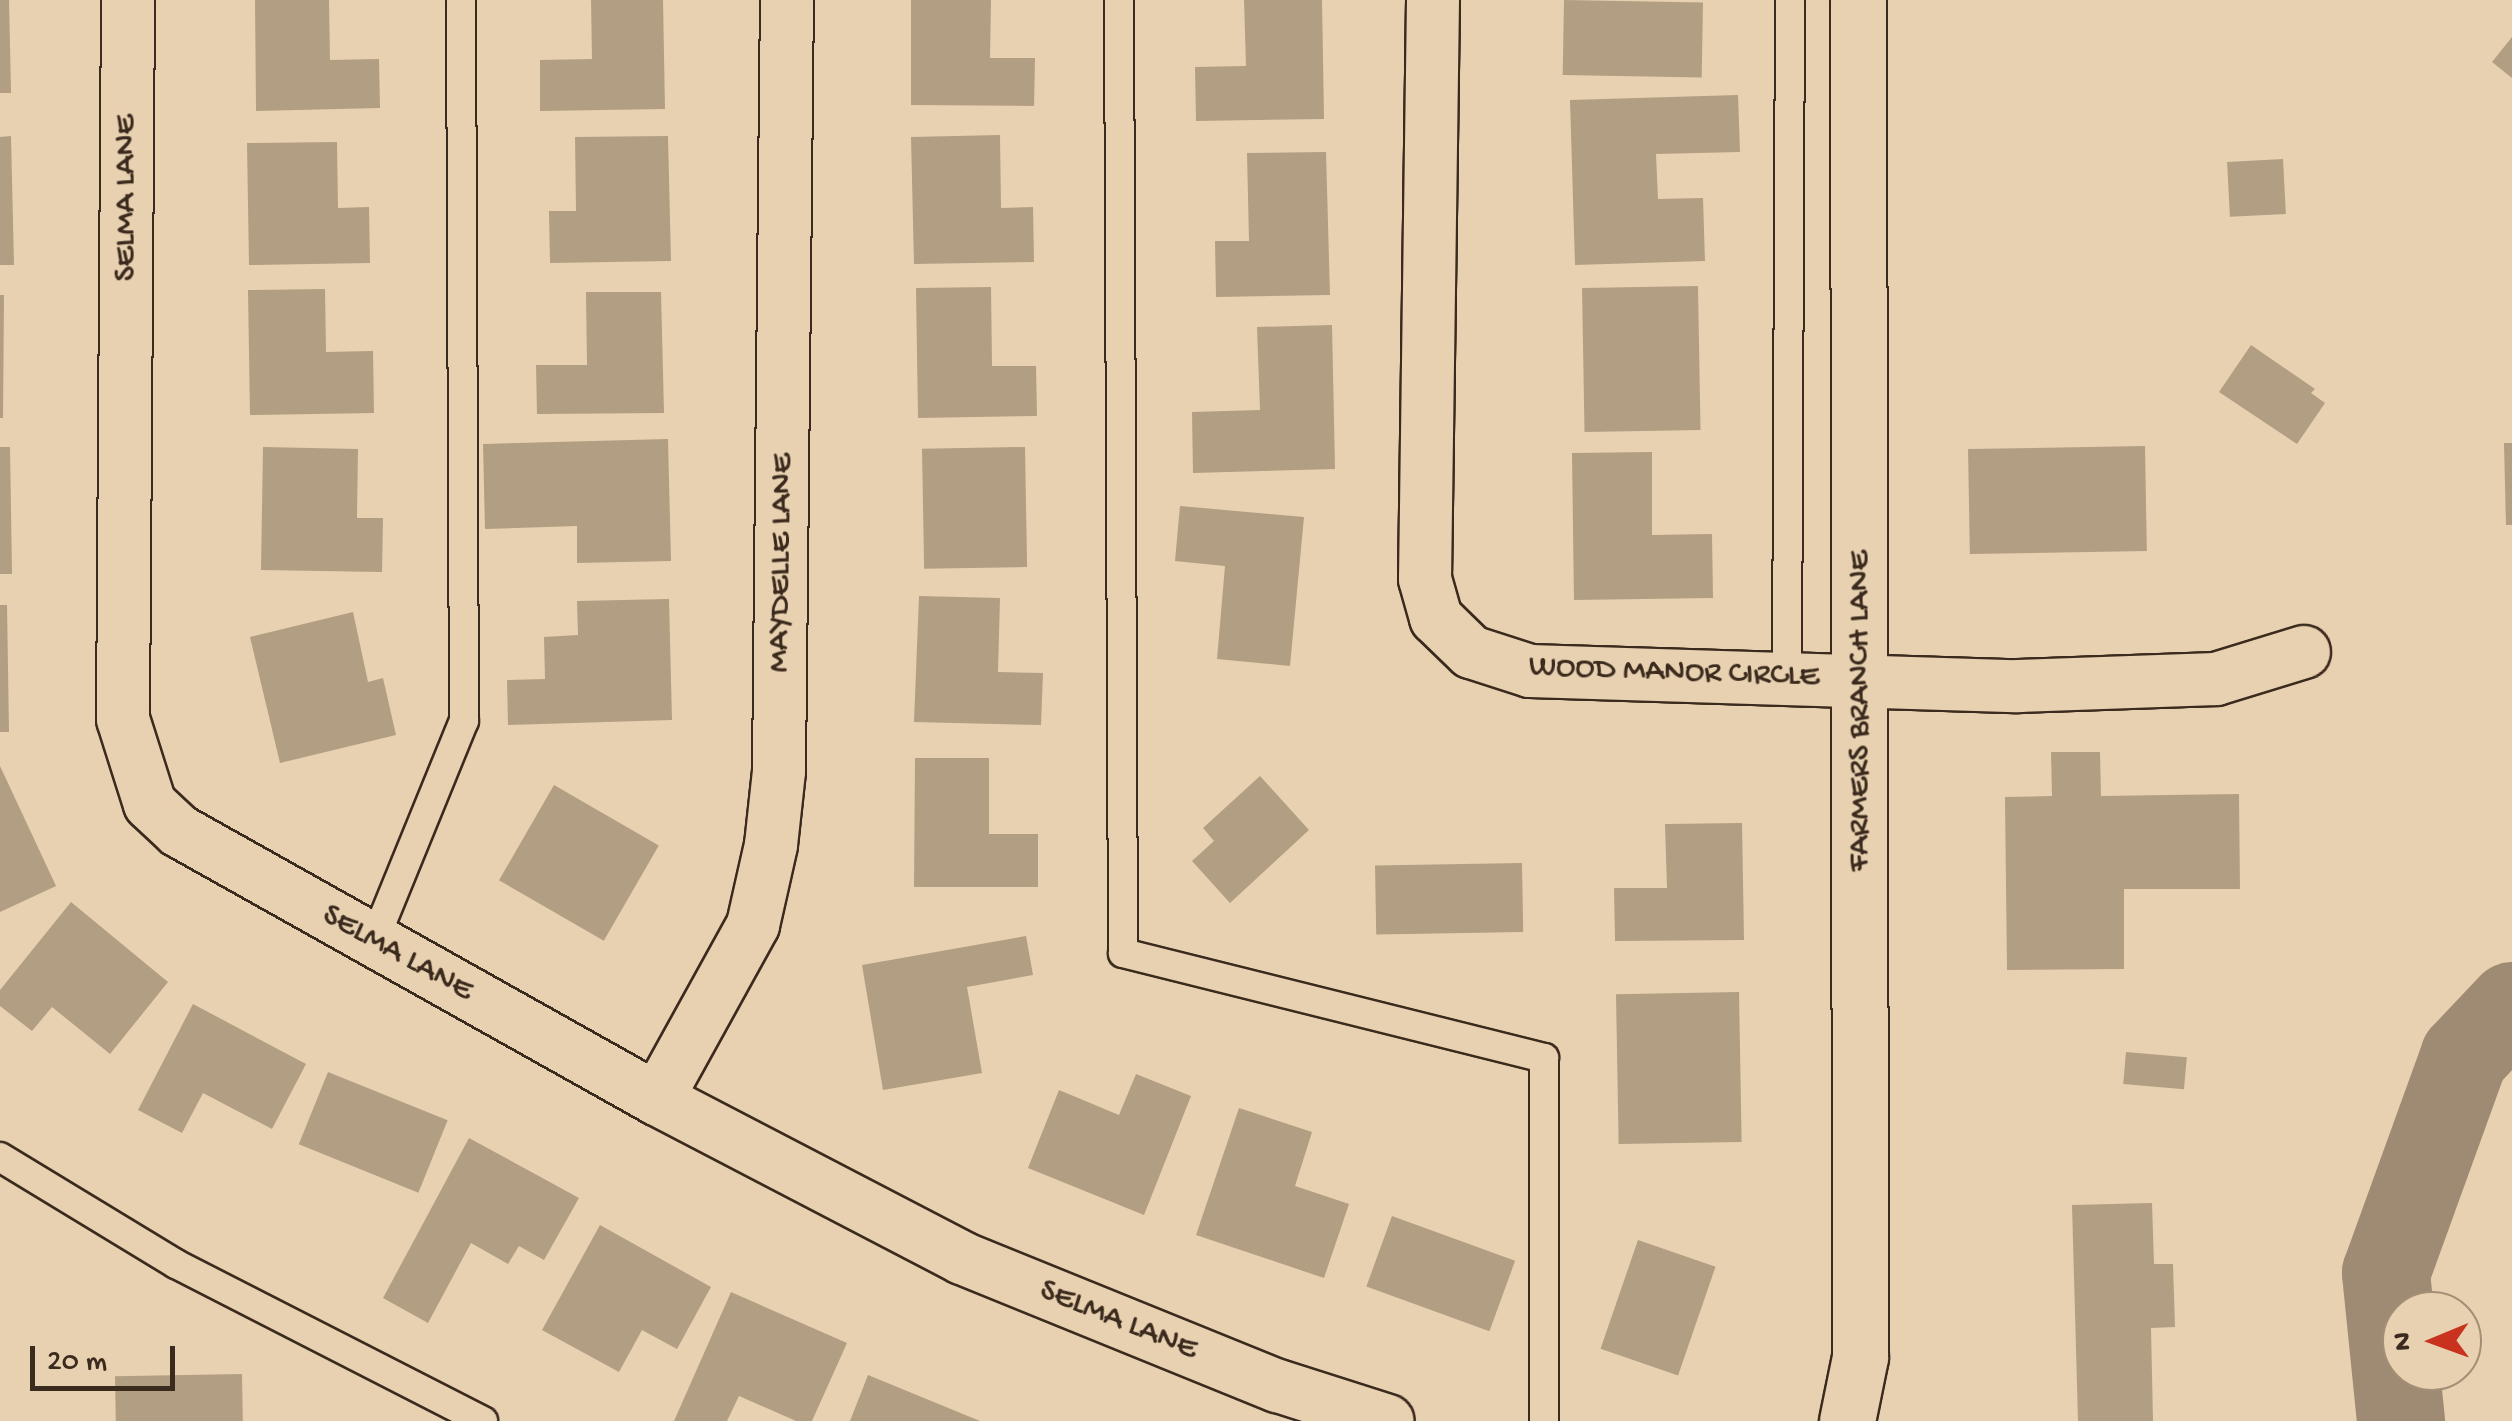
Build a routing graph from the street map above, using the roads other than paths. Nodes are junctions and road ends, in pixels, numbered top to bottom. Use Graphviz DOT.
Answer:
graph roads {
  1 [pos="128,0"];
  2 [pos="461,0"];
  3 [pos="787,0"];
  4 [pos="1119,0"];
  5 [pos="1434,0"];
  6 [pos="1790,0"];
  7 [pos="1858,0"];
  8 [pos="2304,652"];
  9 [pos="1787,678"];
  10 [pos="1861,680"];
  11 [pos="374,941"];
  12 [pos="657,1100"];
  13 [pos="0,1157"];
  14 [pos="483,1421"];
  15 [pos="1388,1421"];
  16 [pos="1544,1421"];
  17 [pos="1848,1421"];
  1 -- 11 [label="street, SELMA LANE"];
  2 -- 11 [label="lane"];
  3 -- 12 [label="street, MAYDELLE LANE"];
  4 -- 16 [label="lane"];
  5 -- 9 [label="street, WOOD MANOR CIRCLE"];
  6 -- 9 [label="lane"];
  7 -- 10 [label="street, FARMERS BRANCH LANE"];
  8 -- 10 [label="street, WOOD MANOR CIRCLE"];
  9 -- 10 [label="street, WOOD MANOR CIRCLE"];
  10 -- 17 [label="street, FARMERS BRANCH LANE"];
  11 -- 12 [label="street, SELMA LANE"];
  12 -- 15 [label="street, SELMA LANE"];
  13 -- 14 [label="lane"];
}
